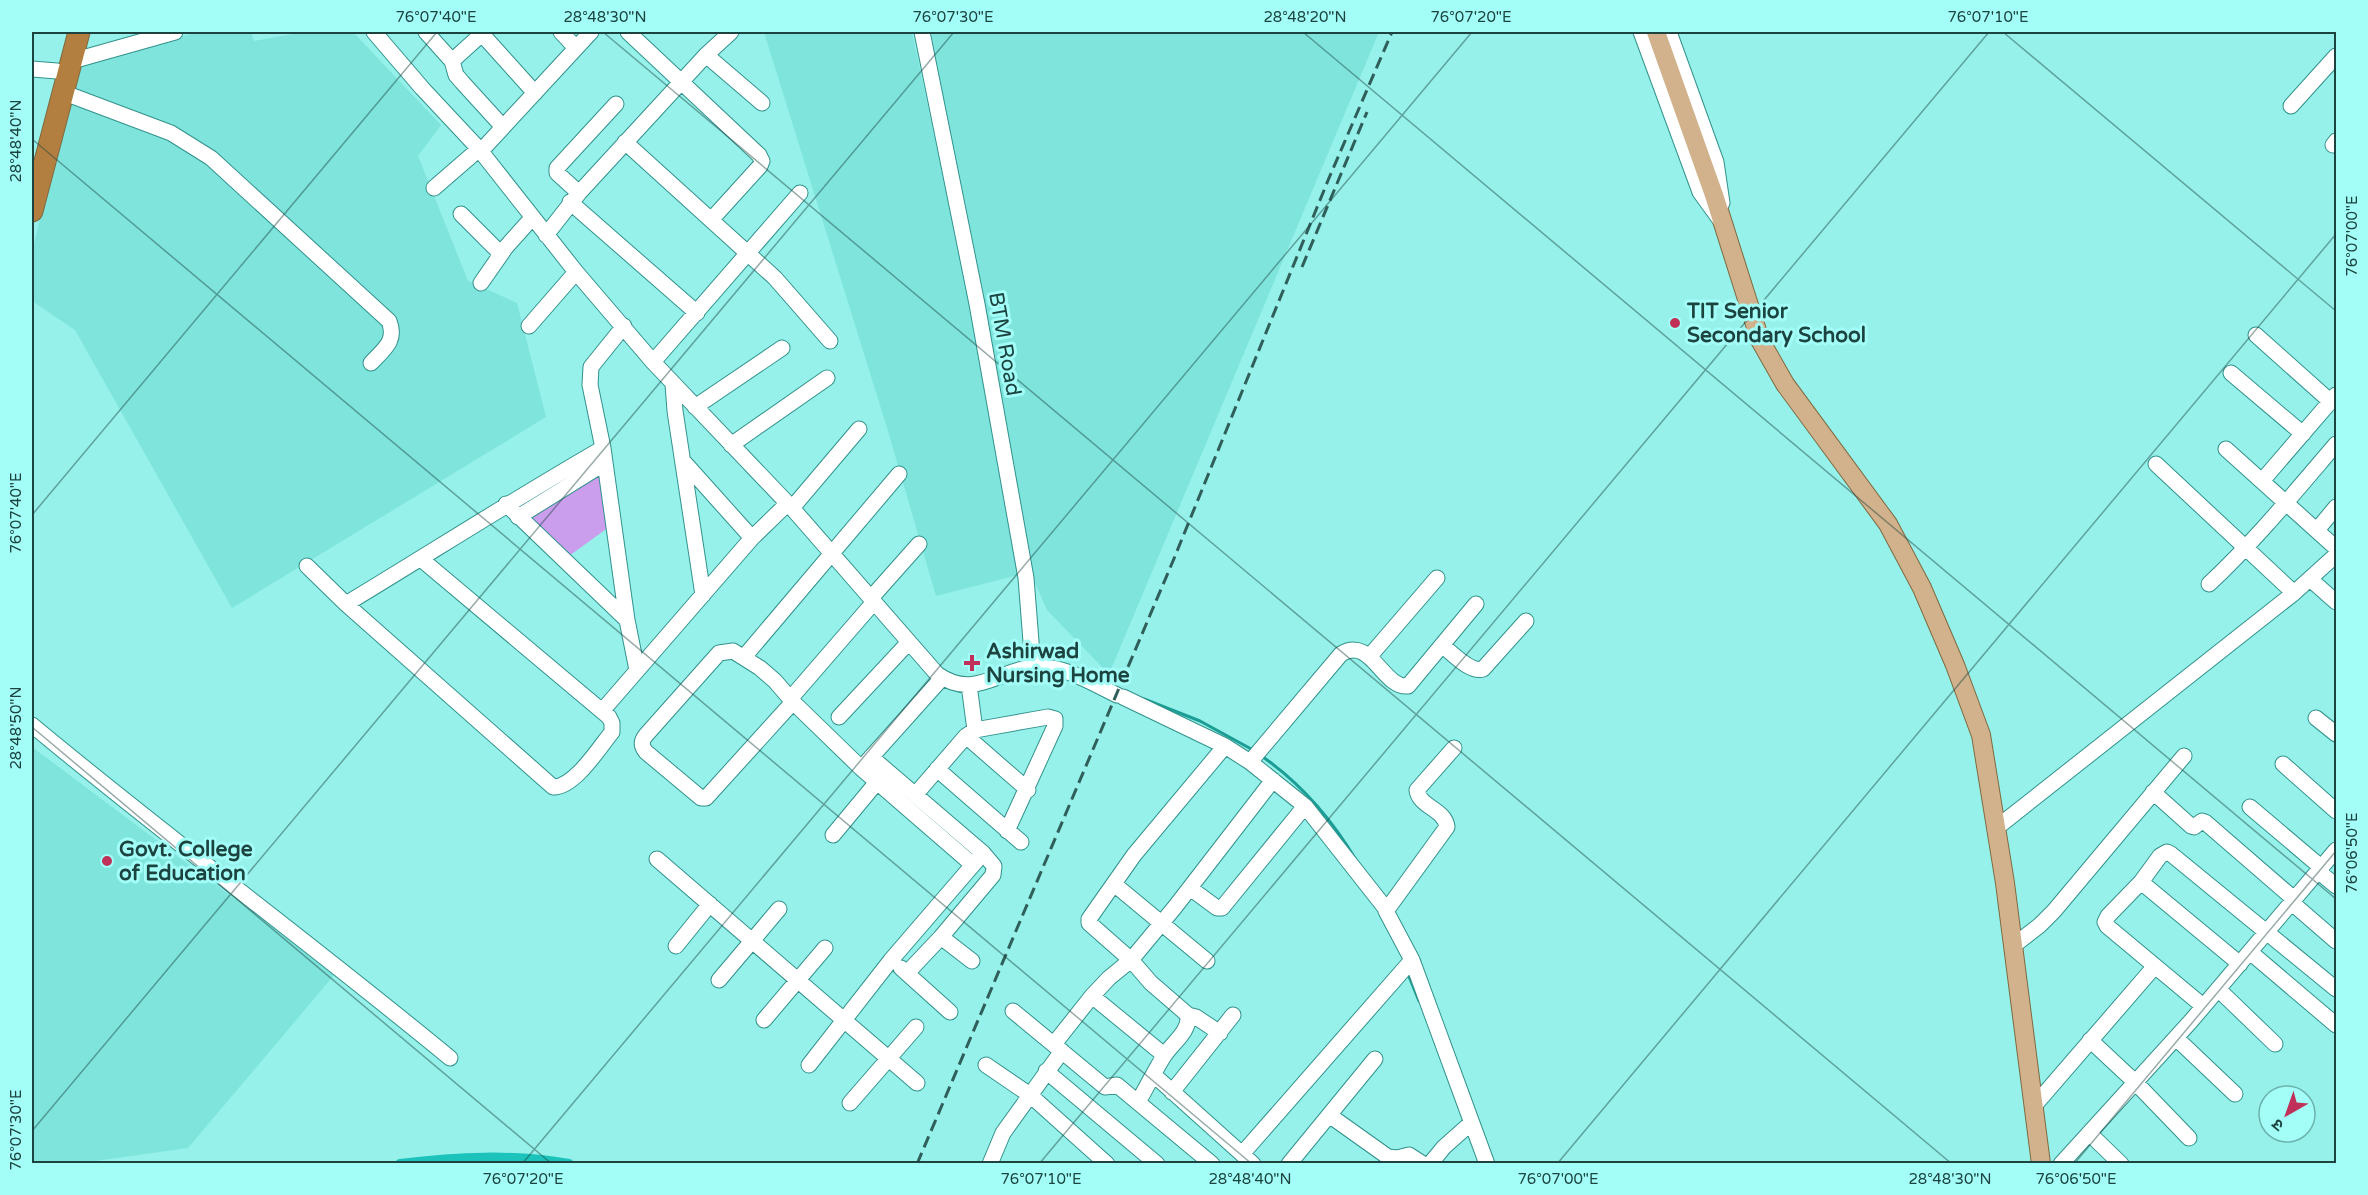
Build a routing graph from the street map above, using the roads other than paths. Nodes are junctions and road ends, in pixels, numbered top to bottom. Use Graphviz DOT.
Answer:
graph roads {
  1 [pos="67,32"];
  2 [pos="79,32"];
  3 [pos="175,32"];
  4 [pos="374,32"];
  5 [pos="426,32"];
  6 [pos="483,32"];
  7 [pos="561,32"];
  8 [pos="591,32"];
  9 [pos="628,32"];
  10 [pos="922,32"];
  11 [pos="1641,32"];
  12 [pos="1656,32"];
  13 [pos="1669,32"];
  14 [pos="724,34"];
  15 [pos="576,48"];
  16 [pos="706,56"];
  17 [pos="2337,56"];
  18 [pos="452,61"];
  19 [pos="65,66"];
  20 [pos="32,69"];
  21 [pos="682,82"];
  22 [pos="62,92"];
  23 [pos="535,93"];
  24 [pos="762,103"];
  25 [pos="616,104"];
  26 [pos="2291,106"];
  27 [pos="503,127"];
  28 [pos="625,142"];
  29 [pos="480,150"];
  30 [pos="32,169"];
  31 [pos="434,188"];
  32 [pos="800,193"];
  33 [pos="574,197"];
  34 [pos="32,211"];
  35 [pos="461,214"];
  36 [pos="532,218"];
  37 [pos="711,220"];
  38 [pos="1721,221"];
  39 [pos="546,235"];
  40 [pos="748,253"];
  41 [pos="501,254"];
  42 [pos="576,272"];
  43 [pos="481,283"];
  44 [pos="697,313"];
  45 [pos="529,326"];
  46 [pos="624,326"];
  47 [pos="2256,335"];
  48 [pos="830,341"];
  49 [pos="782,348"];
  50 [pos="653,362"];
  51 [pos="371,363"];
  52 [pos="2231,373"];
  53 [pos="826,378"];
  54 [pos="673,384"];
  55 [pos="2332,406"];
  56 [pos="695,407"];
  57 [pos="859,429"];
  58 [pos="2303,434"];
  59 [pos="2337,444"];
  60 [pos="731,445"];
  61 [pos="2226,449"];
  62 [pos="604,455"];
  63 [pos="683,461"];
  64 [pos="2156,464"];
  65 [pos="899,474"];
  66 [pos="2262,481"];
  67 [pos="2286,502"];
  68 [pos="506,504"];
  69 [pos="790,506"];
  70 [pos="2337,507"];
  71 [pos="518,517"];
  72 [pos="2317,530"];
  73 [pos="752,538"];
  74 [pos="919,544"];
  75 [pos="2245,547"];
  76 [pos="2337,548"];
  77 [pos="831,552"];
  78 [pos="2337,555"];
  79 [pos="421,559"];
  80 [pos="307,566"];
  81 [pos="1437,578"];
  82 [pos="2310,579"];
  83 [pos="2209,584"];
  84 [pos="2294,593"];
  85 [pos="703,595"];
  86 [pos="872,600"];
  87 [pos="2337,602"];
  88 [pos="346,603"];
  89 [pos="1476,604"];
  90 [pos="627,620"];
  91 [pos="1526,621"];
  92 [pos="909,642"];
  93 [pos="1442,645"];
  94 [pos="744,657"];
  95 [pos="1369,657"];
  96 [pos="1033,667"];
  97 [pos="637,670"];
  98 [pos="942,678"];
  99 [pos="969,685"];
  100 [pos="791,700"];
  101 [pos="602,711"];
  102 [pos="839,717"];
  103 [pos="2316,718"];
  104 [pos="32,725"];
  105 [pos="970,733"];
  106 [pos="2337,734"];
  107 [pos="1225,746"];
  108 [pos="1454,748"];
  109 [pos="1254,756"];
  110 [pos="2184,756"];
  111 [pos="866,763"];
  112 [pos="2283,764"];
  113 [pos="938,769"];
  114 [pos="1273,780"];
  115 [pos="877,782"];
  116 [pos="1028,789"];
  117 [pos="2153,792"];
  118 [pos="915,795"];
  119 [pos="1305,806"];
  120 [pos="2250,807"];
  121 [pos="2337,811"];
  122 [pos="1995,829"];
  123 [pos="1007,831"];
  124 [pos="833,835"];
  125 [pos="1021,842"];
  126 [pos="2337,850"];
  127 [pos="657,859"];
  128 [pos="978,859"];
  129 [pos="2320,869"];
  130 [pos="2141,882"];
  131 [pos="1114,884"];
  132 [pos="2337,886"];
  133 [pos="1190,888"];
  134 [pos="2292,901"];
  135 [pos="710,904"];
  136 [pos="779,909"];
  137 [pos="1386,909"];
  138 [pos="1162,923"];
  139 [pos="2266,932"];
  140 [pos="941,937"];
  141 [pos="753,941"];
  142 [pos="2337,941"];
  143 [pos="676,946"];
  144 [pos="2013,946"];
  145 [pos="825,948"];
  146 [pos="2250,952"];
  147 [pos="891,960"];
  148 [pos="1131,960"];
  149 [pos="1412,960"];
  150 [pos="972,961"];
  151 [pos="1207,962"];
  152 [pos="2240,964"];
  153 [pos="2155,966"];
  154 [pos="907,973"];
  155 [pos="720,980"];
  156 [pos="798,980"];
  157 [pos="2218,989"];
  158 [pos="2337,989"];
  159 [pos="1092,996"];
  160 [pos="2203,1006"];
  161 [pos="1013,1011"];
  162 [pos="950,1012"];
  163 [pos="1188,1015"];
  164 [pos="1233,1016"];
  165 [pos="764,1020"];
  166 [pos="845,1021"];
  167 [pos="2337,1025"];
  168 [pos="916,1027"];
  169 [pos="1220,1033"];
  170 [pos="2176,1038"];
  171 [pos="2090,1040"];
  172 [pos="2275,1044"];
  173 [pos="1058,1048"];
  174 [pos="1164,1055"];
  175 [pos="450,1058"];
  176 [pos="889,1058"];
  177 [pos="1376,1059"];
  178 [pos="809,1065"];
  179 [pos="986,1065"];
  180 [pos="1046,1071"];
  181 [pos="1155,1076"];
  182 [pos="2135,1082"];
  183 [pos="917,1083"];
  184 [pos="1172,1092"];
  185 [pos="2235,1094"];
  186 [pos="1030,1095"];
  187 [pos="1138,1102"];
  188 [pos="850,1103"];
  189 [pos="2034,1106"];
  190 [pos="1329,1115"];
  191 [pos="1472,1123"];
  192 [pos="2090,1133"];
  193 [pos="2190,1138"];
  194 [pos="1248,1159"];
  195 [pos="990,1164"];
  196 [pos="1107,1164"];
  197 [pos="1157,1164"];
  198 [pos="1212,1164"];
  199 [pos="1289,1164"];
  200 [pos="1423,1164"];
  201 [pos="1430,1164"];
  202 [pos="1487,1164"];
  203 [pos="2041,1164"];
  204 [pos="2061,1164"];
  205 [pos="2121,1164"];
  1 -- 19 [label="highway"];
  2 -- 19 [label="highway"];
  3 -- 19 [label="street"];
  4 -- 29 [label="street"];
  5 -- 18 [label="street"];
  6 -- 18 [label="street"];
  6 -- 23 [label="street"];
  7 -- 15 [label="street"];
  8 -- 15 [label="street"];
  9 -- 21 [label="street"];
  10 -- 96 [label="street, BTM Road"];
  11 -- 38 [label="street"];
  12 -- 38 [label="main road"];
  13 -- 38 [label="street"];
  14 -- 16 [label="street"];
  15 -- 23 [label="street"];
  16 -- 21 [label="street"];
  16 -- 24 [label="street"];
  17 -- 26 [label="street"];
  18 -- 27 [label="street"];
  19 -- 20 [label="street"];
  19 -- 22 [label="highway"];
  19 -- 30 [label="highway"];
  21 -- 28 [label="street"];
  21 -- 37 [label="street"];
  22 -- 34 [label="highway"];
  22 -- 51 [label="street"];
  23 -- 27 [label="street"];
  25 -- 33 [label="street"];
  27 -- 29 [label="street"];
  28 -- 33 [label="street"];
  28 -- 37 [label="street"];
  29 -- 31 [label="street"];
  29 -- 36 [label="street"];
  32 -- 40 [label="street"];
  33 -- 39 [label="street"];
  33 -- 44 [label="street"];
  35 -- 41 [label="street"];
  36 -- 39 [label="street"];
  36 -- 41 [label="street"];
  37 -- 40 [label="street"];
  38 -- 122 [label="main road"];
  39 -- 42 [label="street"];
  40 -- 44 [label="street"];
  40 -- 48 [label="street"];
  41 -- 43 [label="street"];
  42 -- 45 [label="street"];
  42 -- 46 [label="street"];
  44 -- 50 [label="street"];
  46 -- 50 [label="street"];
  46 -- 62 [label="street"];
  47 -- 55 [label="street"];
  49 -- 56 [label="street"];
  50 -- 54 [label="street"];
  52 -- 58 [label="street"];
  53 -- 60 [label="street"];
  54 -- 56 [label="street"];
  54 -- 63 [label="street"];
  55 -- 58 [label="street"];
  56 -- 60 [label="street"];
  57 -- 69 [label="street"];
  58 -- 66 [label="street"];
  59 -- 67 [label="street"];
  60 -- 69 [label="street"];
  61 -- 66 [label="street"];
  62 -- 68 [label="street"];
  62 -- 71 [label="street"];
  62 -- 90 [label="street"];
  63 -- 73 [label="street"];
  63 -- 85 [label="street"];
  64 -- 75 [label="street"];
  65 -- 77 [label="street"];
  66 -- 67 [label="street"];
  67 -- 72 [label="street"];
  67 -- 75 [label="street"];
  68 -- 71 [label="street"];
  68 -- 79 [label="street"];
  69 -- 73 [label="street"];
  69 -- 77 [label="street"];
  70 -- 72 [label="street"];
  71 -- 90 [label="street"];
  72 -- 76 [label="street"];
  73 -- 85 [label="street"];
  74 -- 86 [label="street"];
  75 -- 83 [label="street"];
  75 -- 84 [label="street"];
  77 -- 86 [label="street"];
  77 -- 94 [label="street"];
  78 -- 82 [label="street"];
  79 -- 88 [label="street"];
  79 -- 101 [label="street"];
  80 -- 88 [label="street"];
  81 -- 95 [label="street"];
  82 -- 84 [label="street"];
  82 -- 87 [label="street"];
  84 -- 122 [label="street"];
  85 -- 97 [label="street"];
  86 -- 92 [label="street"];
  86 -- 100 [label="street"];
  88 -- 101 [label="street"];
  89 -- 93 [label="street"];
  90 -- 97 [label="street"];
  91 -- 93 [label="street"];
  92 -- 98 [label="street"];
  92 -- 102 [label="street"];
  93 -- 95 [label="street"];
  94 -- 100 [label="street"];
  94 -- 100 [label="street"];
  95 -- 109 [label="street"];
  96 -- 99 [label="street"];
  96 -- 107 [label="street"];
  97 -- 101 [label="street"];
  98 -- 99 [label="street"];
  98 -- 111 [label="street"];
  99 -- 105 [label="street"];
  100 -- 111 [label="street"];
  103 -- 106 [label="street"];
  104 -- 175 [label="street"];
  105 -- 113 [label="street"];
  105 -- 116 [label="street"];
  105 -- 116 [label="street"];
  107 -- 109 [label="street"];
  107 -- 131 [label="street"];
  108 -- 137 [label="street"];
  109 -- 114 [label="street"];
  110 -- 117 [label="street"];
  111 -- 115 [label="street"];
  111 -- 118 [label="street"];
  112 -- 121 [label="street"];
  113 -- 118 [label="street"];
  113 -- 123 [label="street"];
  114 -- 119 [label="street"];
  114 -- 133 [label="street"];
  115 -- 124 [label="street"];
  115 -- 128 [label="street"];
  116 -- 123 [label="street"];
  117 -- 134 [label="street"];
  117 -- 144 [label="street"];
  118 -- 128 [label="street"];
  119 -- 133 [label="street"];
  119 -- 137 [label="street"];
  120 -- 129 [label="street"];
  122 -- 144 [label="main road"];
  123 -- 125 [label="street"];
  126 -- 129 [label="street"];
  127 -- 135 [label="street"];
  128 -- 140 [label="street"];
  128 -- 147 [label="street"];
  129 -- 132 [label="street"];
  129 -- 134 [label="street"];
  130 -- 139 [label="street"];
  130 -- 152 [label="street"];
  130 -- 153 [label="street"];
  131 -- 138 [label="street"];
  131 -- 148 [label="street"];
  133 -- 138 [label="street"];
  134 -- 139 [label="street"];
  134 -- 142 [label="street"];
  135 -- 141 [label="street"];
  135 -- 143 [label="street"];
  136 -- 141 [label="street"];
  137 -- 149 [label="street"];
  138 -- 148 [label="street"];
  138 -- 151 [label="street"];
  139 -- 146 [label="street"];
  139 -- 158 [label="street"];
  140 -- 150 [label="street"];
  140 -- 154 [label="street"];
  141 -- 155 [label="street"];
  141 -- 156 [label="street"];
  144 -- 189 [label="main road"];
  145 -- 156 [label="street"];
  146 -- 152 [label="street"];
  146 -- 167 [label="street"];
  147 -- 154 [label="street"];
  147 -- 166 [label="street"];
  148 -- 159 [label="street"];
  148 -- 163 [label="street"];
  149 -- 191 [label="street"];
  149 -- 194 [label="street"];
  152 -- 157 [label="street"];
  153 -- 160 [label="street"];
  153 -- 171 [label="street"];
  154 -- 162 [label="street"];
  156 -- 165 [label="street"];
  156 -- 166 [label="street"];
  157 -- 160 [label="street"];
  157 -- 172 [label="street"];
  159 -- 173 [label="street"];
  159 -- 174 [label="street"];
  160 -- 170 [label="street"];
  161 -- 173 [label="street"];
  163 -- 169 [label="street"];
  163 -- 174 [label="street"];
  164 -- 169 [label="street"];
  166 -- 176 [label="street"];
  166 -- 178 [label="street"];
  168 -- 176 [label="street"];
  169 -- 184 [label="street"];
  170 -- 182 [label="street"];
  170 -- 185 [label="street"];
  171 -- 182 [label="street"];
  171 -- 189 [label="street"];
  173 -- 180 [label="street"];
  173 -- 187 [label="street"];
  174 -- 181 [label="street"];
  176 -- 183 [label="street"];
  176 -- 188 [label="street"];
  177 -- 190 [label="street"];
  179 -- 186 [label="street"];
  180 -- 186 [label="street"];
  180 -- 197 [label="street"];
  181 -- 184 [label="street"];
  181 -- 187 [label="street"];
  182 -- 192 [label="street"];
  182 -- 193 [label="street"];
  184 -- 194 [label="street"];
  186 -- 195 [label="street"];
  186 -- 196 [label="street"];
  187 -- 198 [label="street"];
  189 -- 203 [label="main road"];
  190 -- 199 [label="street"];
  190 -- 200 [label="street"];
  191 -- 201 [label="street"];
  191 -- 202 [label="street"];
  192 -- 204 [label="street"];
  192 -- 205 [label="street"];
}
